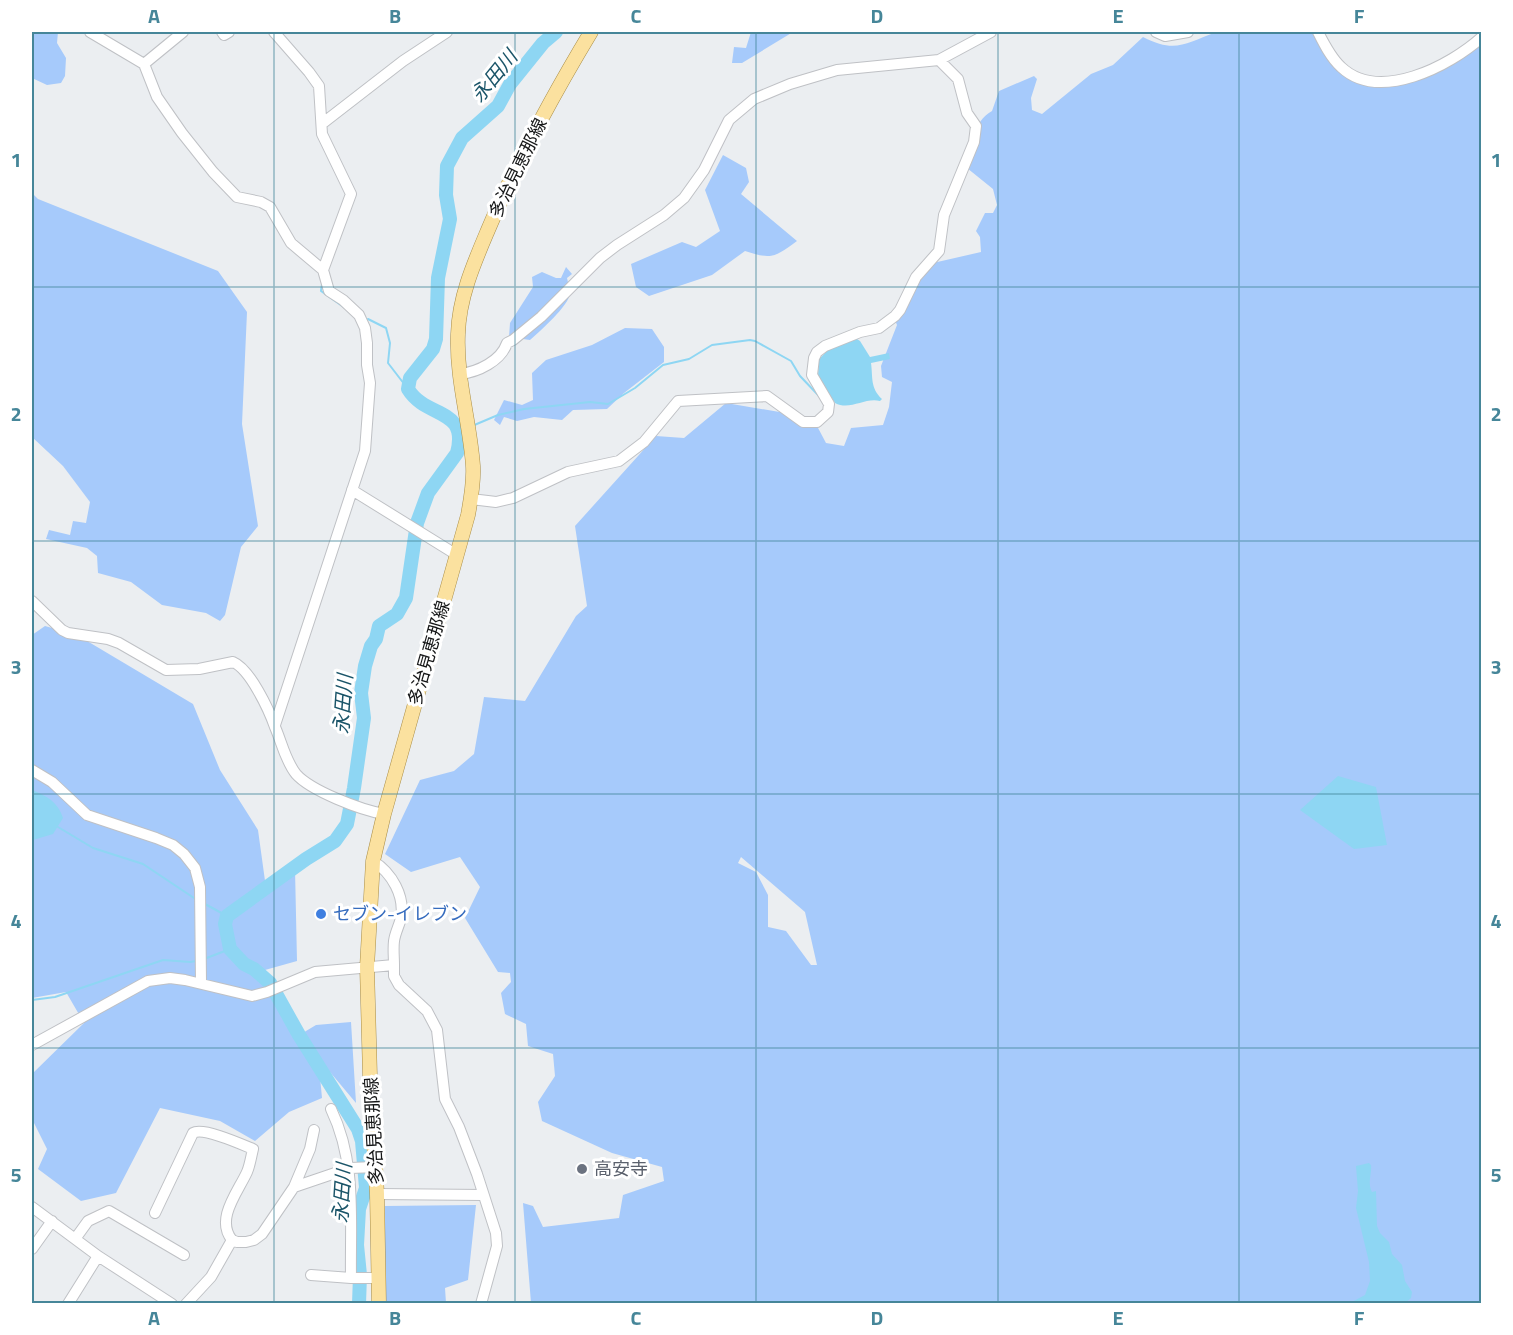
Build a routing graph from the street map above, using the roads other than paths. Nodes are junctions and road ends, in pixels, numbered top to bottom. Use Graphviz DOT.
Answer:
graph roads {
  1 [pos="90,32"];
  2 [pos="183,32"];
  3 [pos="222,32"];
  4 [pos="230,32"];
  5 [pos="274,32"];
  6 [pos="446,32"];
  7 [pos="591,32"];
  8 [pos="991,32"];
  9 [pos="1156,32"];
  10 [pos="1188,32"];
  11 [pos="1318,32"];
  12 [pos="1482,37"];
  13 [pos="939,60"];
  14 [pos="144,64"];
  15 [pos="323,123"];
  16 [pos="323,270"];
  17 [pos="460,374"];
  18 [pos="352,490"];
  19 [pos="471,499"];
  20 [pos="457,555"];
  21 [pos="32,601"];
  22 [pos="275,725"];
  23 [pos="32,770"];
  24 [pos="384,814"];
  25 [pos="374,861"];
  26 [pos="394,965"];
  27 [pos="367,967"];
  28 [pos="201,982"];
  29 [pos="32,1046"];
  30 [pos="331,1109"];
  31 [pos="314,1130"];
  32 [pos="374,1167"];
  33 [pos="352,1168"];
  34 [pos="294,1187"];
  35 [pos="377,1194"];
  36 [pos="483,1195"];
  37 [pos="32,1207"];
  38 [pos="155,1213"];
  39 [pos="52,1221"];
  40 [pos="75,1239"];
  41 [pos="232,1240"];
  42 [pos="32,1249"];
  43 [pos="184,1255"];
  44 [pos="98,1256"];
  45 [pos="311,1275"];
  46 [pos="352,1278"];
  47 [pos="376,1278"];
  48 [pos="68,1304"];
  49 [pos="172,1304"];
  50 [pos="186,1304"];
  51 [pos="379,1304"];
  52 [pos="481,1304"];
  1 -- 14 [label="street"];
  2 -- 14 [label="street"];
  3 -- 4 [label="street"];
  5 -- 15 [label="street"];
  6 -- 15 [label="street"];
  7 -- 17 [label="main road, 多治見恵那線"];
  8 -- 13 [label="street"];
  9 -- 10 [label="street"];
  11 -- 12 [label="street"];
  13 -- 17 [label="street"];
  13 -- 19 [label="street"];
  14 -- 16 [label="street"];
  15 -- 16 [label="street"];
  16 -- 18 [label="street"];
  17 -- 19 [label="main road, 多治見恵那線"];
  18 -- 20 [label="street"];
  18 -- 22 [label="street"];
  19 -- 20 [label="main road, 多治見恵那線"];
  20 -- 24 [label="main road, 多治見恵那線"];
  21 -- 22 [label="street"];
  22 -- 24 [label="street"];
  23 -- 28 [label="street"];
  24 -- 25 [label="main road, 多治見恵那線"];
  25 -- 26 [label="street"];
  25 -- 27 [label="main road, 多治見恵那線"];
  26 -- 27 [label="street"];
  26 -- 36 [label="street"];
  27 -- 28 [label="street"];
  27 -- 32 [label="main road, 多治見恵那線"];
  28 -- 29 [label="street"];
  30 -- 33 [label="street"];
  31 -- 34 [label="street"];
  32 -- 33 [label="street"];
  32 -- 35 [label="main road, 多治見恵那線"];
  33 -- 34 [label="street"];
  33 -- 46 [label="street"];
  34 -- 41 [label="street"];
  35 -- 36 [label="street"];
  35 -- 47 [label="main road, 多治見恵那線"];
  36 -- 52 [label="street"];
  37 -- 39 [label="street"];
  38 -- 41 [label="street"];
  39 -- 40 [label="street"];
  39 -- 42 [label="street"];
  40 -- 43 [label="street"];
  40 -- 44 [label="street"];
  41 -- 50 [label="street"];
  44 -- 48 [label="street"];
  44 -- 49 [label="street"];
  45 -- 46 [label="street"];
  46 -- 47 [label="street"];
  47 -- 51 [label="main road, 多治見恵那線"];
}
